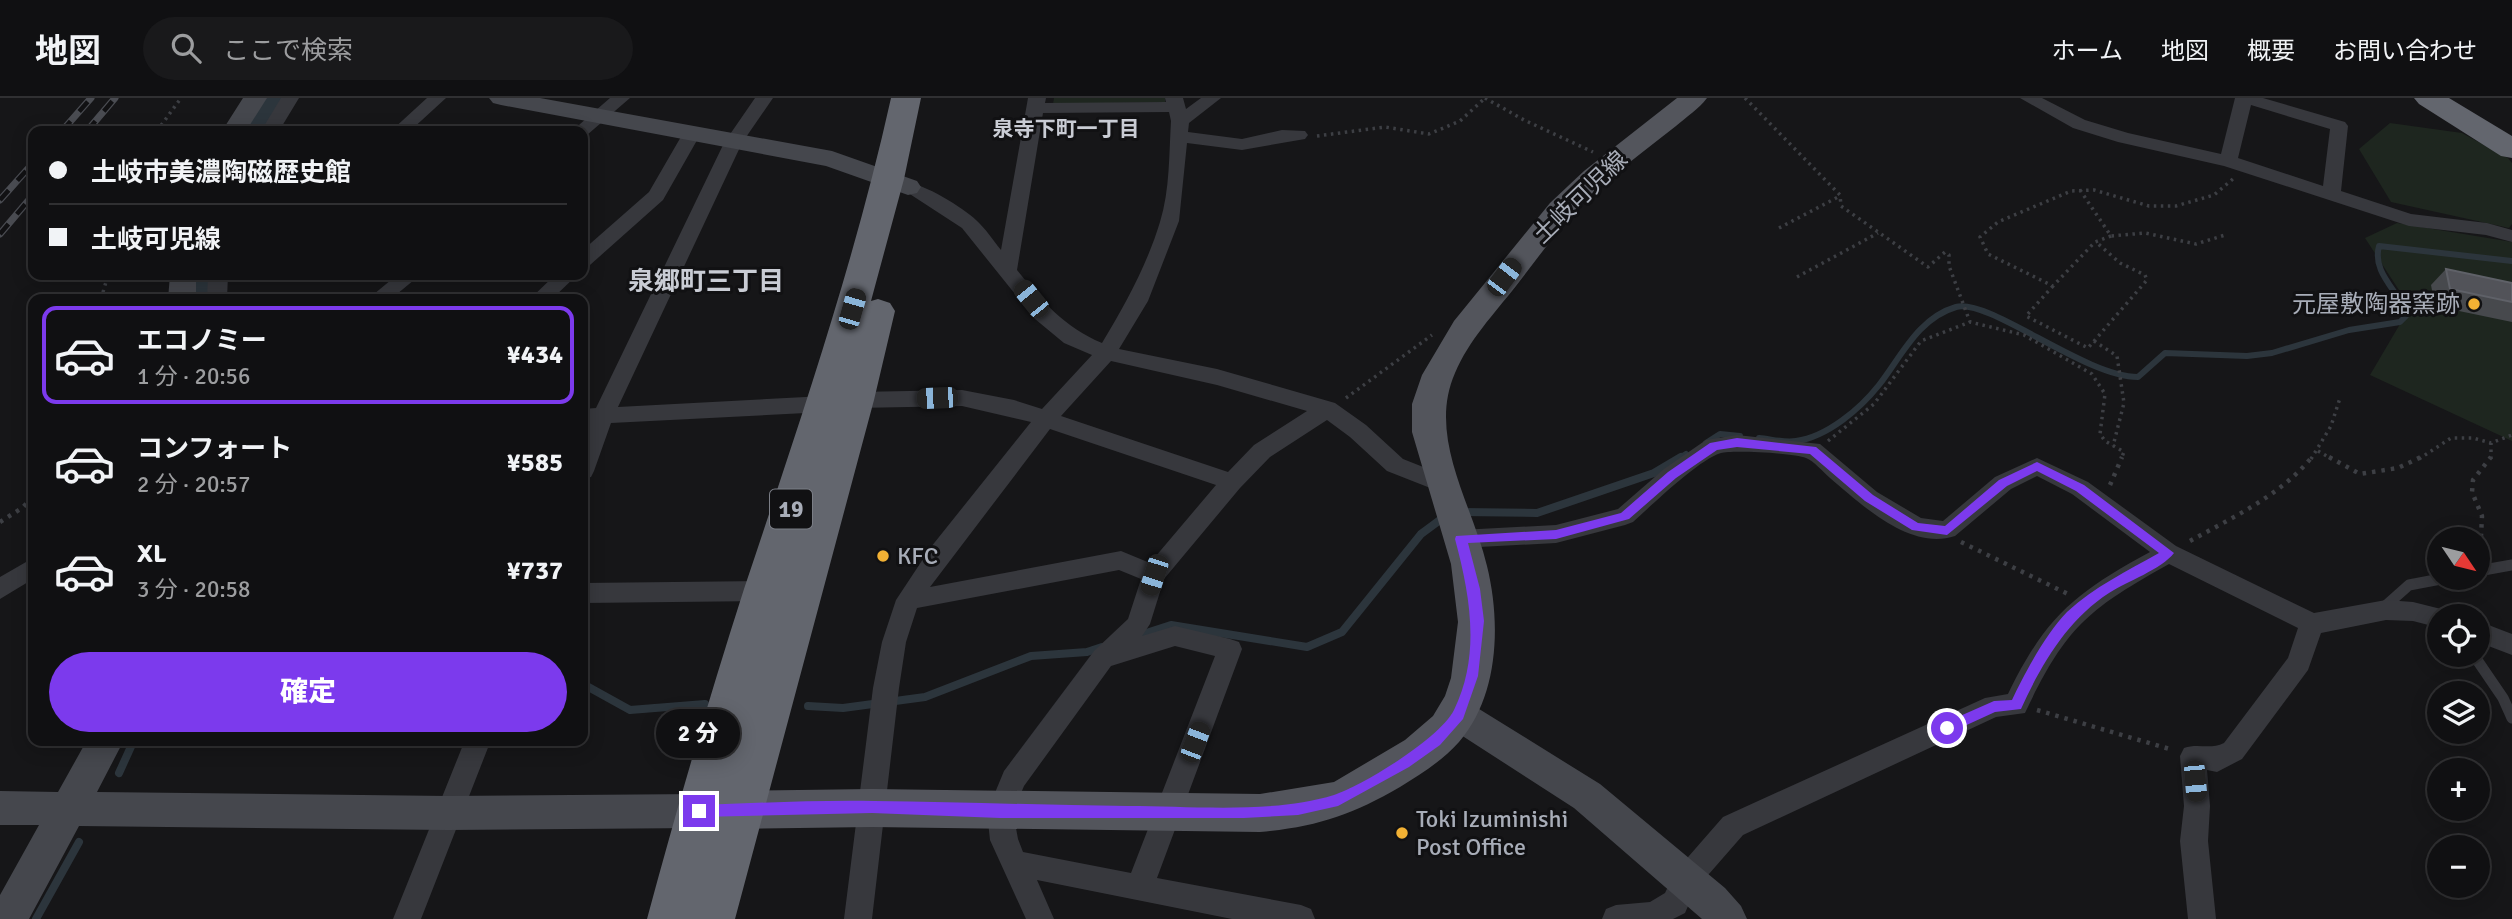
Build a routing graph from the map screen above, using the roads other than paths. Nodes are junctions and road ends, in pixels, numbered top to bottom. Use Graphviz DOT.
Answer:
graph roads {
  1 [pos="255,98"];
  2 [pos="290,98"];
  3 [pos="437,98"];
  4 [pos="501,98"];
  5 [pos="621,98"];
  6 [pos="764,98"];
  7 [pos="906,98"];
  8 [pos="929,98"];
  9 [pos="1212,98"];
  10 [pos="1694,98"];
  11 [pos="2029,98"];
  12 [pos="2421,98"];
  13 [pos="2429,98"];
  14 [pos="2456,98"];
  15 [pos="2462,98"];
  16 [pos="1036,103"];
  17 [pos="1183,112"];
  18 [pos="590,124"];
  19 [pos="237,126"];
  20 [pos="273,126"];
  21 [pos="406,126"];
  22 [pos="691,135"];
  23 [pos="1299,135"];
  24 [pos="2506,139"];
  25 [pos="733,143"];
  26 [pos="2232,162"];
  27 [pos="899,183"];
  28 [pos="2332,195"];
  29 [pos="2512,236"];
  30 [pos="588,256"];
  31 [pos="1007,270"];
  32 [pos="403,280"];
  33 [pos="561,280"];
  34 [pos="385,294"];
  35 [pos="546,294"];
  36 [pos="1106,353"];
  37 [pos="841,402"];
  38 [pos="1327,409"];
  39 [pos="593,417"];
  40 [pos="1046,419"];
  41 [pos="588,444"];
  42 [pos="1232,482"];
  43 [pos="1453,513"];
  44 [pos="2168,553"];
  45 [pos="2512,565"];
  46 [pos="2490,569"];
  47 [pos="28,570"];
  48 [pos="1154,575"];
  49 [pos="2427,582"];
  50 [pos="0,589"];
  51 [pos="764,591"];
  52 [pos="588,593"];
  53 [pos="908,600"];
  54 [pos="2380,611"];
  55 [pos="2427,614"];
  56 [pos="2312,624"];
  57 [pos="2490,636"];
  58 [pos="2512,645"];
  59 [pos="1103,658"];
  60 [pos="2482,667"];
  61 [pos="1459,715"];
  62 [pos="2512,718"];
  63 [pos="103,746"];
  64 [pos="476,746"];
  65 [pos="71,807"];
  66 [pos="872,807"];
  67 [pos="0,808"];
  68 [pos="740,810"];
  69 [pos="699,811"];
  70 [pos="1000,811"];
  71 [pos="448,813"];
  72 [pos="1169,813"];
  73 [pos="1014,863"];
  74 [pos="1685,881"];
  75 [pos="1139,888"];
  76 [pos="8,919"];
  77 [pos="407,919"];
  78 [pos="671,919"];
  79 [pos="711,919"];
  80 [pos="858,919"];
  81 [pos="1040,919"];
  82 [pos="1301,919"];
  83 [pos="1616,919"];
  84 [pos="1727,919"];
  85 [pos="2202,919"];
  1 -- 19 [label="street"];
  2 -- 20 [label="street"];
  3 -- 21 [label="street"];
  4 -- 18 [label="street"];
  5 -- 18 [label="street"];
  6 -- 25 [label="street"];
  7 -- 27 [label="highway, 19"];
  8 -- 27 [label="highway, 19"];
  9 -- 17 [label="street"];
  10 -- 43 [label="main road, 土岐可児線"];
  11 -- 26 [label="street"];
  12 -- 24 [label="highway"];
  13 -- 24 [label="highway"];
  14 -- 24 [label="highway"];
  15 -- 24 [label="highway"];
  16 -- 17 [label="street"];
  16 -- 31 [label="street"];
  17 -- 23 [label="street"];
  17 -- 36 [label="street"];
  18 -- 22 [label="street"];
  22 -- 25 [label="street"];
  22 -- 30 [label="street"];
  25 -- 27 [label="street"];
  25 -- 39 [label="street"];
  26 -- 28 [label="street"];
  26 -- 28 [label="street"];
  27 -- 31 [label="street"];
  27 -- 37 [label="highway, 19"];
  28 -- 29 [label="street"];
  31 -- 36 [label="street"];
  32 -- 34 [label="street"];
  33 -- 35 [label="street"];
  36 -- 38 [label="street"];
  36 -- 40 [label="street"];
  37 -- 39 [label="street"];
  37 -- 40 [label="street"];
  37 -- 51 [label="highway, 19"];
  37 -- 68 [label="highway, 19"];
  38 -- 42 [label="street"];
  38 -- 43 [label="street"];
  39 -- 41 [label="street"];
  40 -- 42 [label="street"];
  40 -- 53 [label="street"];
  42 -- 48 [label="street"];
  43 -- 44 [label="street"];
  43 -- 61 [label="main road, 土岐可児線"];
  44 -- 56 [label="street"];
  44 -- 74 [label="street"];
  45 -- 46 [label="lane"];
  47 -- 50 [label="street"];
  48 -- 53 [label="street"];
  48 -- 59 [label="street"];
  49 -- 54 [label="lane"];
  51 -- 52 [label="street"];
  51 -- 69 [label="highway, 19"];
  53 -- 66 [label="street"];
  54 -- 55 [label="street"];
  54 -- 56 [label="street"];
  56 -- 85 [label="street"];
  57 -- 58 [label="street"];
  59 -- 70 [label="street"];
  59 -- 72 [label="street"];
  60 -- 62 [label="lane"];
  61 -- 72 [label="main road, 土岐可児線"];
  61 -- 74 [label="street"];
  63 -- 65 [label="street"];
  64 -- 71 [label="street"];
  65 -- 67 [label="street"];
  65 -- 71 [label="street"];
  65 -- 76 [label="street"];
  66 -- 68 [label="main road, 土岐可児線"];
  66 -- 70 [label="main road, 土岐可児線"];
  66 -- 80 [label="street"];
  68 -- 69 [label="main road, 土岐可児線"];
  68 -- 79 [label="highway, 19"];
  69 -- 71 [label="street"];
  69 -- 78 [label="highway, 19"];
  70 -- 72 [label="main road, 土岐可児線"];
  70 -- 73 [label="street"];
  71 -- 77 [label="street"];
  72 -- 75 [label="street"];
  73 -- 75 [label="street"];
  73 -- 81 [label="street"];
  74 -- 83 [label="street"];
  74 -- 84 [label="street"];
  75 -- 82 [label="street"];
}
